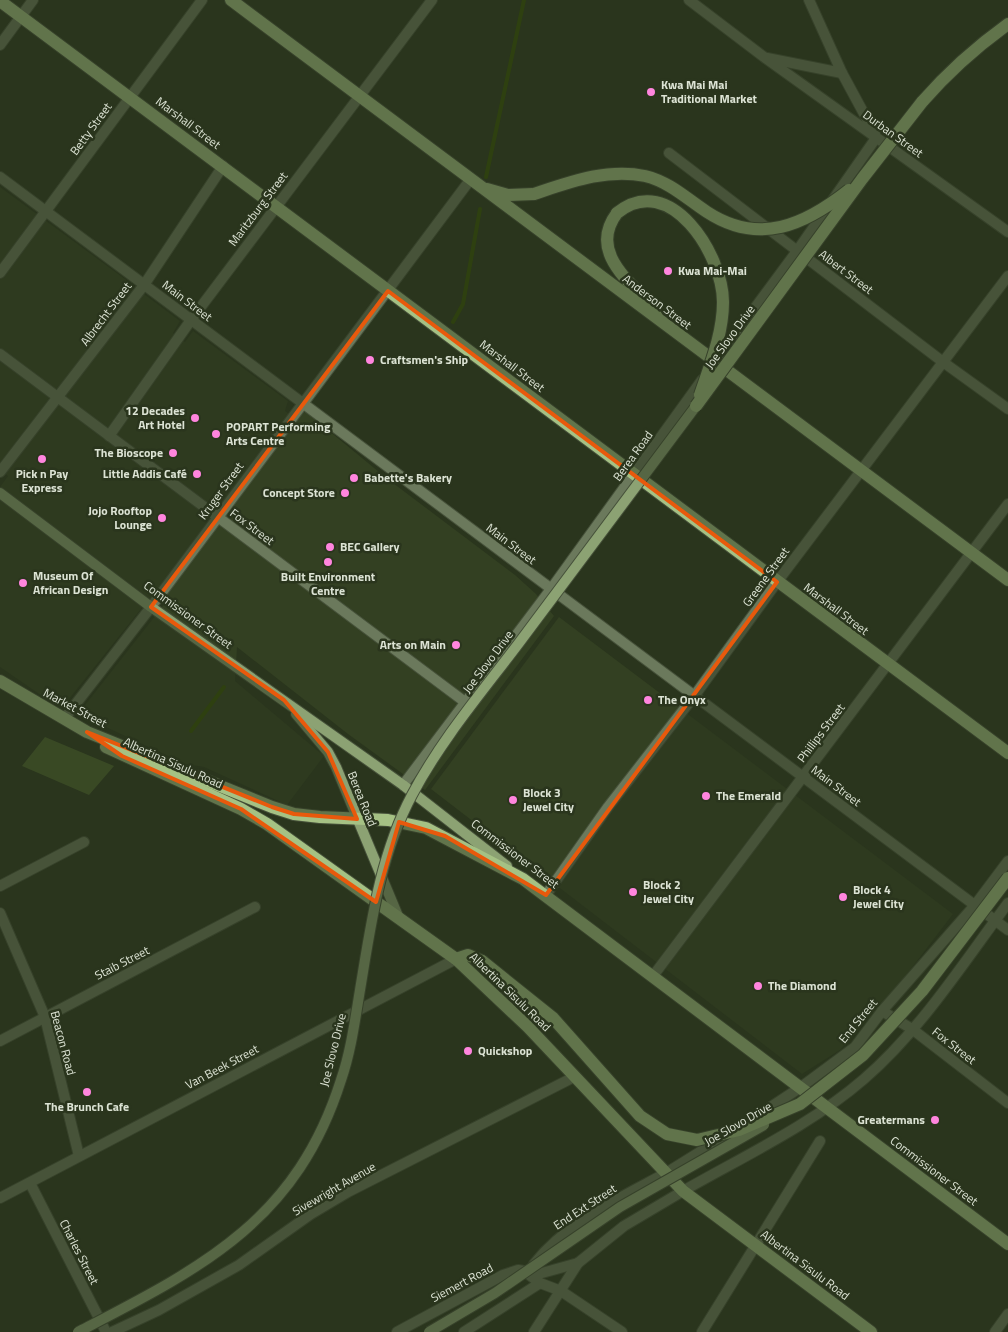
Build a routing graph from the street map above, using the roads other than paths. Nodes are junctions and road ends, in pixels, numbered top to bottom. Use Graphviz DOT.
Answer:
graph roads {
  1 [pos="33,0"];
  2 [pos="202,0"];
  3 [pos="231,0"];
  4 [pos="432,0"];
  5 [pos="689,0"];
  6 [pos="809,0"];
  7 [pos="0,1"];
  8 [pos="21,16"];
  9 [pos="1008,24"];
  10 [pos="0,45"];
  11 [pos="764,57"];
  12 [pos="842,73"];
  13 [pos="130,96"];
  14 [pos="358,97"];
  15 [pos="876,138"];
  16 [pos="669,154"];
  17 [pos="223,166"];
  18 [pos="0,177"];
  19 [pos="862,179"];
  20 [pos="474,183"];
  21 [pos="277,206"];
  22 [pos="47,212"];
  23 [pos="1008,232"];
  24 [pos="797,251"];
  25 [pos="0,273"];
  26 [pos="1008,276"];
  27 [pos="144,284"];
  28 [pos="388,291"];
  29 [pos="191,320"];
  30 [pos="670,328"];
  31 [pos="0,354"];
  32 [pos="943,362"];
  33 [pos="715,363"];
  34 [pos="58,398"];
  35 [pos="302,403"];
  36 [pos="696,406"];
  37 [pos="1008,410"];
  38 [pos="109,436"];
  39 [pos="861,471"];
  40 [pos="0,472"];
  41 [pos="635,475"];
  42 [pos="0,493"];
  43 [pos="1008,504"];
  44 [pos="218,517"];
  45 [pos="971,553"];
  46 [pos="1008,580"];
  47 [pos="777,582"];
  48 [pos="551,590"];
  49 [pos="151,607"];
  50 [pos="888,665"];
  51 [pos="1,683"];
  52 [pos="695,695"];
  53 [pos="284,700"];
  54 [pos="465,702"];
  55 [pos="64,719"];
  56 [pos="86,732"];
  57 [pos="1008,753"];
  58 [pos="803,777"];
  59 [pos="403,785"];
  60 [pos="357,819"];
  61 [pos="84,842"];
  62 [pos="1008,861"];
  63 [pos="523,879"];
  64 [pos="1005,882"];
  65 [pos="0,886"];
  66 [pos="546,895"];
  67 [pos="1008,903"];
  68 [pos="975,905"];
  69 [pos="256,908"];
  70 [pos="0,913"];
  71 [pos="398,918"];
  72 [pos="995,920"];
  73 [pos="1008,930"];
  74 [pos="456,959"];
  75 [pos="653,976"];
  76 [pos="882,1011"];
  77 [pos="45,1017"];
  78 [pos="912,1029"];
  79 [pos="0,1041"];
  80 [pos="574,1077"];
  81 [pos="802,1087"];
  82 [pos="800,1104"];
  83 [pos="1008,1104"];
  84 [pos="828,1108"];
  85 [pos="820,1142"];
  86 [pos="79,1156"];
  87 [pos="666,1173"];
  88 [pos="30,1183"];
  89 [pos="683,1191"];
  90 [pos="0,1198"];
  91 [pos="1008,1244"];
  92 [pos="755,1245"];
  93 [pos="578,1262"];
  94 [pos="529,1275"];
  95 [pos="540,1282"];
  96 [pos="561,1291"];
  97 [pos="1008,1314"];
  98 [pos="78,1332"];
  99 [pos="106,1332"];
  100 [pos="112,1332"];
  101 [pos="397,1332"];
  102 [pos="429,1332"];
  103 [pos="464,1332"];
  104 [pos="534,1332"];
  105 [pos="622,1332"];
  106 [pos="702,1332"];
  107 [pos="870,1332"];
  108 [pos="995,1332"];
  1 -- 8 [label="street"];
  2 -- 13 [label="street, Betty Street"];
  3 -- 14 [label="main road, Anderson Street"];
  4 -- 14 [label="street, Maritzburg Street"];
  5 -- 11 [label="street, Durban Street"];
  6 -- 12 [label="street"];
  7 -- 8 [label="main road, Marshall Street"];
  8 -- 10 [label="street"];
  8 -- 13 [label="main road, Marshall Street"];
  9 -- 19 [label="main road, Joe Slovo Drive, bridge"];
  11 -- 12 [label="street, Durban Street"];
  11 -- 15 [label="street, Durban Street"];
  12 -- 15 [label="street"];
  13 -- 17 [label="main road, Marshall Street"];
  13 -- 22 [label="street, Betty Street"];
  14 -- 20 [label="main road, Anderson Street"];
  14 -- 21 [label="street, Maritzburg Street"];
  15 -- 23 [label="street, Durban Street"];
  15 -- 24 [label="street, Berea Road"];
  16 -- 24 [label="street, Albert Street"];
  17 -- 21 [label="main road, Marshall Street"];
  17 -- 27 [label="street, Albrecht Street"];
  18 -- 22 [label="street, Main Street"];
  19 -- 20 [label="main road, bridge"];
  19 -- 36 [label="main road, Joe Slovo Drive, bridge"];
  20 -- 28 [label="street, Kruger Street"];
  20 -- 30 [label="main road, Anderson Street"];
  21 -- 28 [label="main road, Marshall Street"];
  21 -- 29 [label="street, Maritzburg Street"];
  22 -- 25 [label="street, Betty Street"];
  22 -- 27 [label="street, Main Street"];
  24 -- 32 [label="street, Albert Street"];
  24 -- 33 [label="street, Berea Road"];
  26 -- 32 [label="street, Greene Street"];
  27 -- 29 [label="street, Main Street"];
  27 -- 34 [label="street, Albrecht Street"];
  28 -- 35 [label="street, Kruger Street"];
  28 -- 41 [label="main road, Marshall Street"];
  29 -- 35 [label="street, Main Street"];
  29 -- 38 [label="street, Maritzburg Street"];
  30 -- 33 [label="main road, Anderson Street"];
  30 -- 36 [label="main road, bridge"];
  31 -- 34 [label="street, Fox Street"];
  32 -- 37 [label="street, Albert Street"];
  32 -- 39 [label="street, Greene Street"];
  33 -- 39 [label="main road, Anderson Street"];
  33 -- 41 [label="street, Berea Road"];
  34 -- 38 [label="street, Fox Street"];
  34 -- 40 [label="street, Albrecht Street"];
  35 -- 44 [label="street, Kruger Street"];
  35 -- 48 [label="street, Main Street"];
  36 -- 98 [label="main road, Joe Slovo Drive, bridge"];
  38 -- 44 [label="street, Fox Street"];
  39 -- 45 [label="main road, Anderson Street"];
  39 -- 47 [label="street, Greene Street"];
  41 -- 47 [label="main road, Marshall Street"];
  41 -- 48 [label="street, Berea Road"];
  42 -- 49 [label="main road, Commissioner Street"];
  43 -- 45 [label="street, Phillips Street"];
  44 -- 49 [label="street, Kruger Street"];
  44 -- 54 [label="street, Fox Street"];
  45 -- 46 [label="main road, Anderson Street"];
  45 -- 50 [label="street, Phillips Street"];
  47 -- 50 [label="main road, Marshall Street"];
  47 -- 52 [label="street, Greene Street"];
  48 -- 52 [label="street, Main Street"];
  48 -- 54 [label="street, Berea Road"];
  49 -- 53 [label="main road, Commissioner Street"];
  49 -- 55 [label="street, Kruger Street"];
  50 -- 57 [label="main road, Marshall Street"];
  50 -- 58 [label="street, Phillips Street"];
  51 -- 55 [label="main road, Market Street"];
  52 -- 58 [label="street, Main Street"];
  52 -- 66 [label="street, Greene Street"];
  53 -- 59 [label="main road, Commissioner Street"];
  53 -- 60 [label="main road, Berea Road"];
  54 -- 59 [label="street, Berea Road"];
  55 -- 56 [label="main road, Market Street"];
  56 -- 60 [label="main road, Albertina Sisulu Road"];
  56 -- 71 [label="main road, Albertina Sisulu Road"];
  58 -- 68 [label="street, Main Street"];
  58 -- 75 [label="street, Phillips Street"];
  59 -- 63 [label="main road, Commissioner Street"];
  60 -- 63 [label="main road, Albertina Sisulu Road"];
  60 -- 71 [label="main road, Berea Road"];
  61 -- 65 [label="street"];
  62 -- 68 [label="street, End Street"];
  63 -- 66 [label="main road, Commissioner Street"];
  64 -- 82 [label="main road, Joe Slovo Drive, bridge"];
  66 -- 75 [label="main road, Commissioner Street"];
  67 -- 72 [label="street"];
  68 -- 72 [label="street, Main Street"];
  68 -- 76 [label="street, End Street"];
  69 -- 77 [label="street, Staib Street"];
  70 -- 77 [label="street, Beacon Road"];
  71 -- 74 [label="main road, Albertina Sisulu Road"];
  72 -- 73 [label="street, Main Street"];
  72 -- 78 [label="street"];
  74 -- 80 [label="main road, Albertina Sisulu Road"];
  74 -- 82 [label="main road, bridge"];
  74 -- 86 [label="street, Van Beek Street"];
  75 -- 81 [label="main road, Commissioner Street"];
  76 -- 78 [label="street, Fox Street"];
  76 -- 81 [label="street, End Street"];
  77 -- 79 [label="street, Staib Street"];
  77 -- 86 [label="street, Beacon Road"];
  78 -- 83 [label="street, Fox Street"];
  78 -- 84 [label="street"];
  80 -- 87 [label="main road, Albertina Sisulu Road"];
  80 -- 100 [label="street, Sivewright Avenue"];
  81 -- 84 [label="main road, Commissioner Street"];
  81 -- 87 [label="street, End Street"];
  82 -- 102 [label="main road, Joe Slovo Drive, bridge"];
  84 -- 89 [label="street"];
  84 -- 91 [label="main road, Commissioner Street"];
  85 -- 92 [label="street"];
  86 -- 88 [label="street, Van Beek Street"];
  87 -- 89 [label="main road, Albertina Sisulu Road"];
  87 -- 94 [label="street, End Ext Street"];
  88 -- 90 [label="street, Van Beek Street"];
  88 -- 99 [label="street, Charles Street"];
  89 -- 92 [label="main road, Albertina Sisulu Road"];
  89 -- 93 [label="street"];
  92 -- 106 [label="street"];
  92 -- 107 [label="main road, Albertina Sisulu Road"];
  93 -- 94 [label="street, Siemert Road"];
  93 -- 96 [label="street"];
  94 -- 95 [label="street"];
  94 -- 101 [label="street, Siemert Road"];
  95 -- 96 [label="street"];
  95 -- 103 [label="street"];
  96 -- 104 [label="street"];
  96 -- 105 [label="street"];
  97 -- 108 [label="street"];
}
